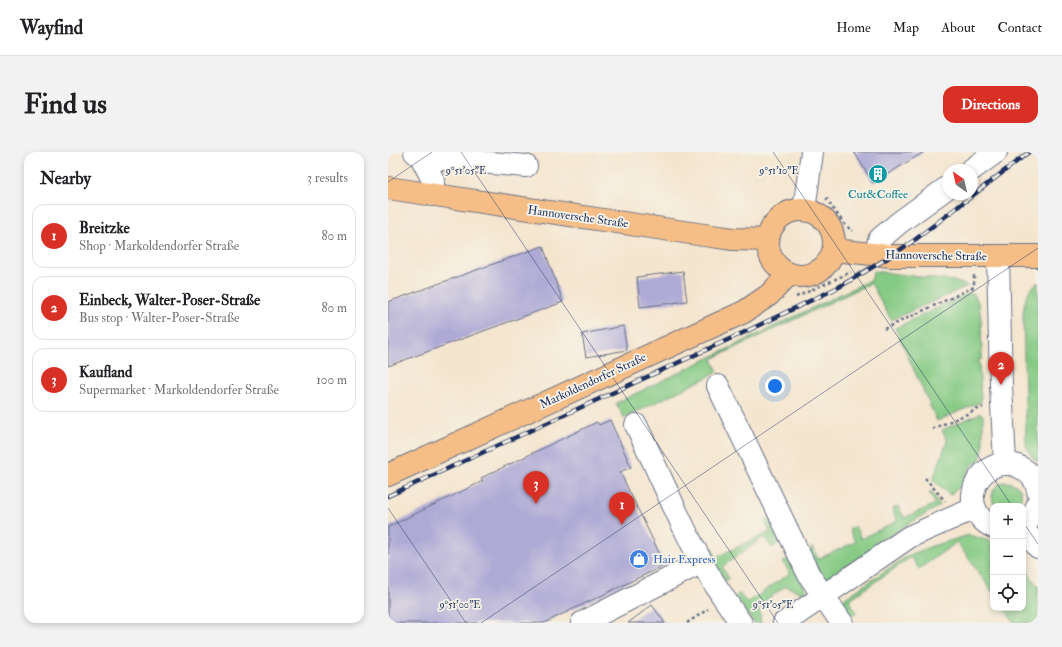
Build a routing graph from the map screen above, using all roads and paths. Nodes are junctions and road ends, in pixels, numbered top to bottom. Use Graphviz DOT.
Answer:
graph roads {
  1 [pos="812,152"];
  2 [pos="996,152"];
  3 [pos="418,154"];
  4 [pos="978,165"];
  5 [pos="526,166"];
  6 [pos="807,184"];
  7 [pos="388,188"];
  8 [pos="942,191"];
  9 [pos="433,195"];
  10 [pos="827,195"];
  11 [pos="804,210"];
  12 [pos="764,231"];
  13 [pos="863,247"];
  14 [pos="834,250"];
  15 [pos="998,256"];
  16 [pos="1038,256"];
  17 [pos="789,274"];
  18 [pos="974,287"];
  19 [pos="794,298"];
  20 [pos="884,329"];
  21 [pos="718,386"];
  22 [pos="986,406"];
  23 [pos="636,425"];
  24 [pos="932,429"];
  25 [pos="1005,464"];
  26 [pos="388,474"];
  27 [pos="926,478"];
  28 [pos="1038,492"];
  29 [pos="945,501"];
  30 [pos="975,508"];
  31 [pos="1026,523"];
  32 [pos="990,526"];
  33 [pos="1026,532"];
  34 [pos="1038,546"];
  35 [pos="702,562"];
  36 [pos="823,596"];
  37 [pos="724,598"];
  38 [pos="582,623"];
  39 [pos="687,623"];
  40 [pos="741,623"];
  41 [pos="784,623"];
  42 [pos="842,623"];
  1 -- 6 [label="street"];
  2 -- 4 [label="street"];
  3 -- 5 [label="street"];
  3 -- 9 [label="street"];
  6 -- 11 [label="street"];
  6 -- 12 [label="path"];
  7 -- 9 [label="main road, Hannoversche Straße"];
  8 -- 13 [label="street"];
  9 -- 12 [label="main road, Hannoversche Straße"];
  10 -- 13 [label="path"];
  11 -- 12 [label="main road"];
  11 -- 14 [label="main road"];
  12 -- 17 [label="main road"];
  13 -- 14 [label="main road, Hannoversche Straße"];
  13 -- 15 [label="main road, Hannoversche Straße"];
  13 -- 19 [label="path"];
  14 -- 17 [label="main road"];
  15 -- 16 [label="main road, Hannoversche Straße"];
  15 -- 25 [label="street"];
  17 -- 26 [label="main road, Markoldendorfer Straße"];
  18 -- 20 [label="path"];
  21 -- 36 [label="street"];
  22 -- 24 [label="path"];
  23 -- 35 [label="street"];
  25 -- 28 [label="street"];
  25 -- 30 [label="street"];
  27 -- 29 [label="path"];
  28 -- 31 [label="street"];
  30 -- 32 [label="street"];
  30 -- 36 [label="street"];
  33 -- 34 [label="street"];
  35 -- 37 [label="street"];
  35 -- 38 [label="street"];
  36 -- 41 [label="street"];
  36 -- 42 [label="street"];
  37 -- 39 [label="path"];
  37 -- 40 [label="street"];
}
